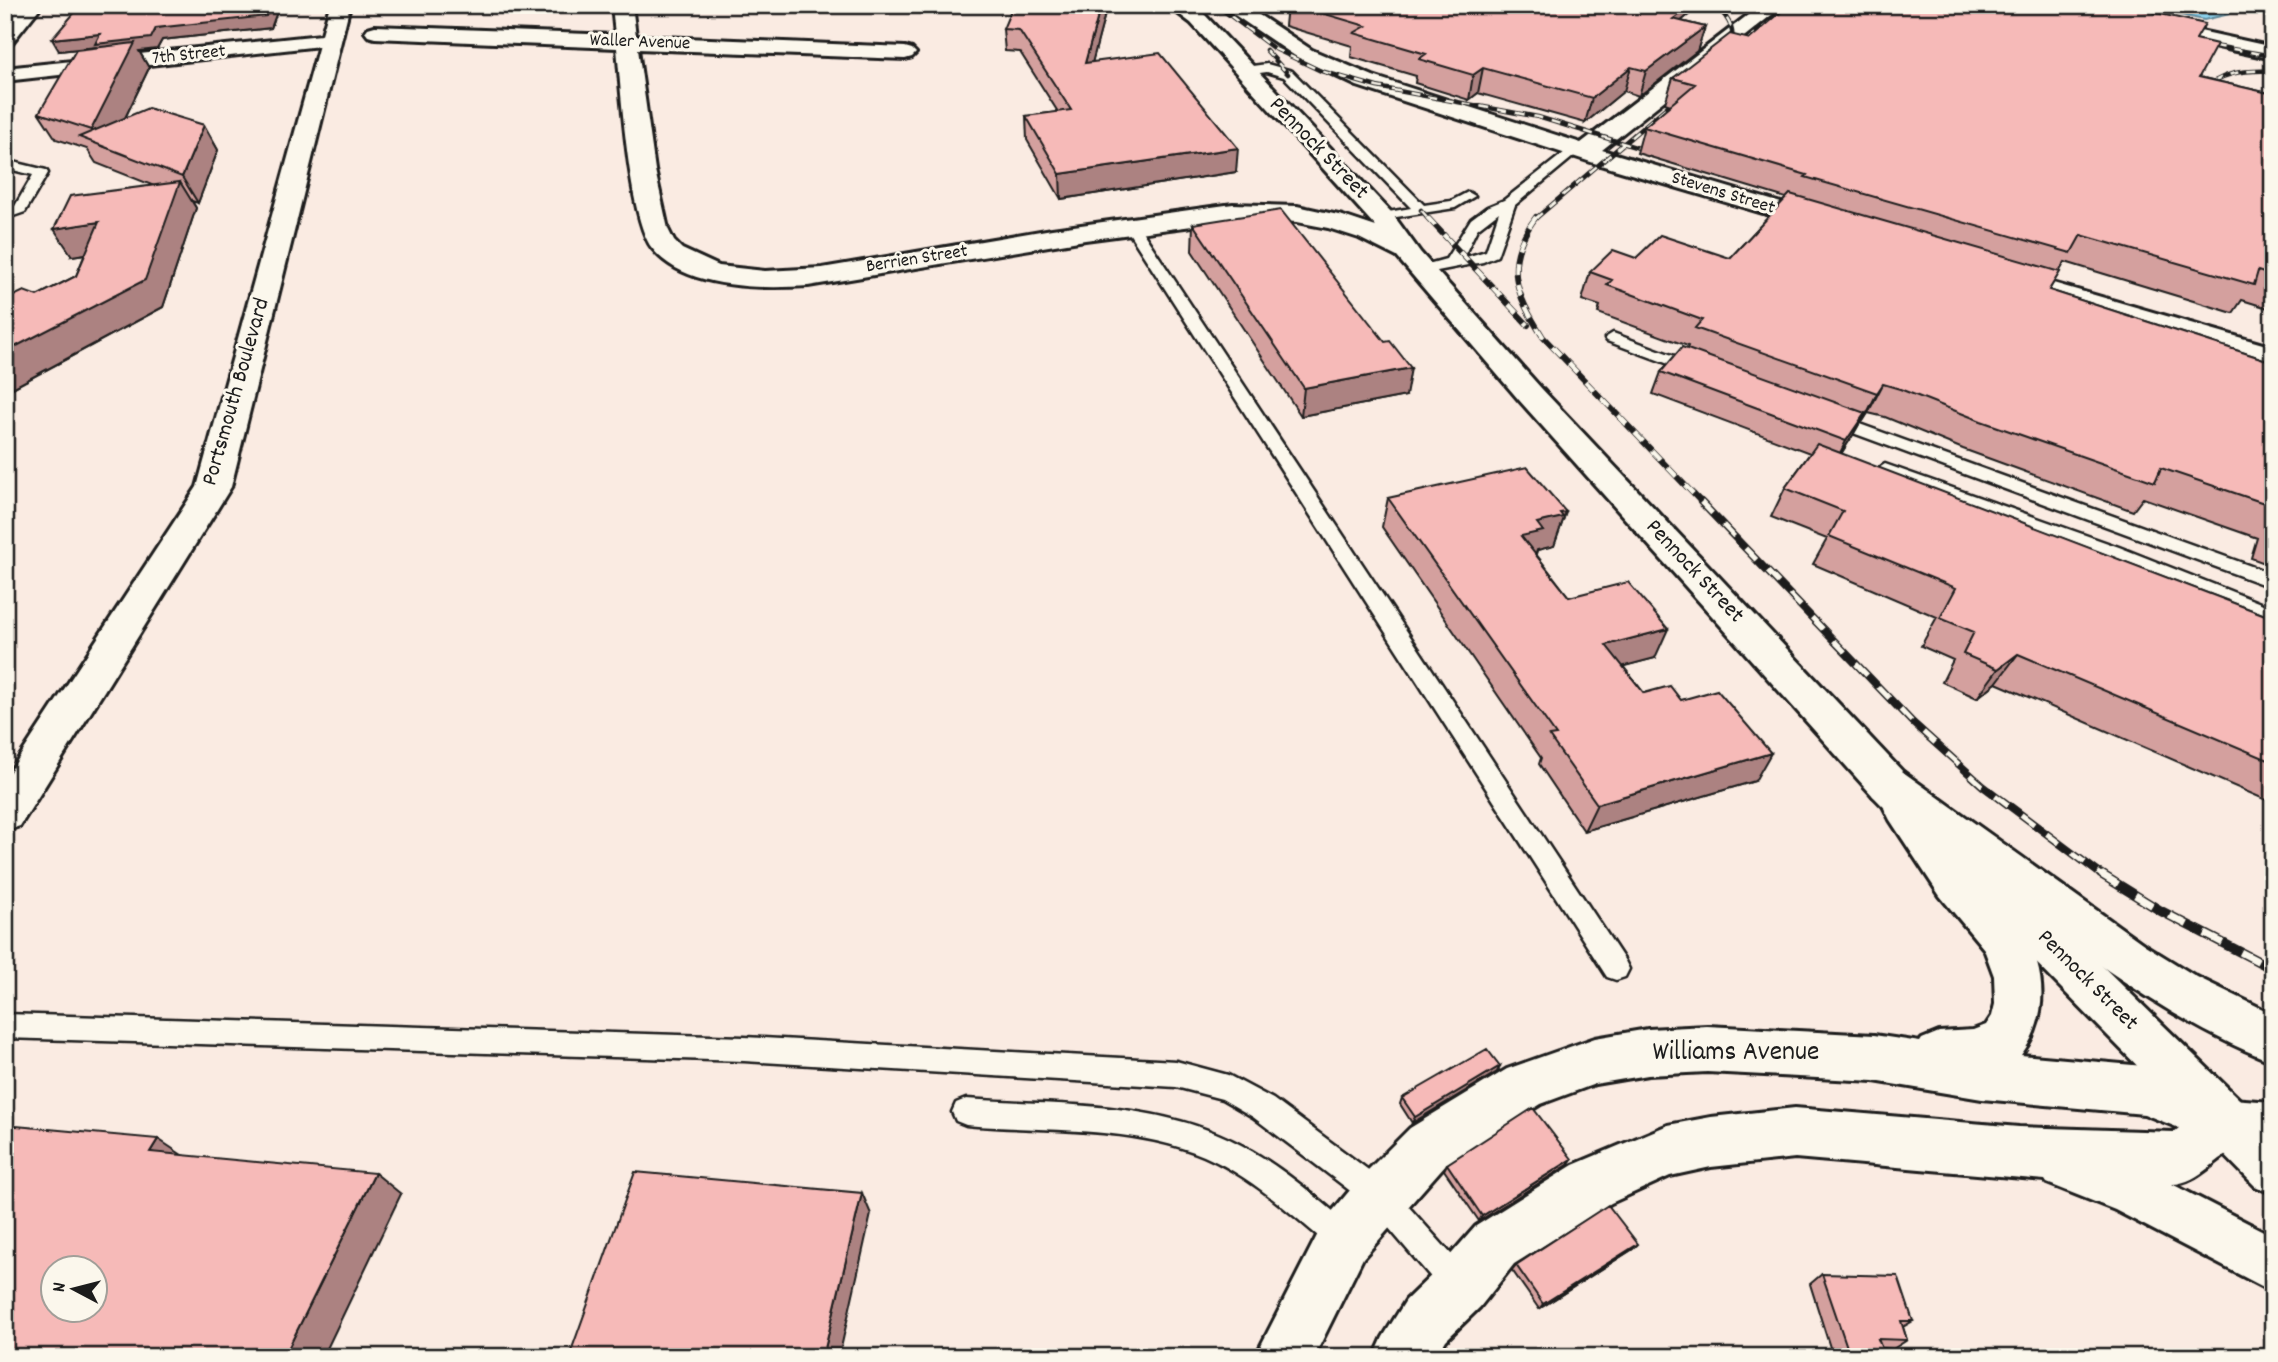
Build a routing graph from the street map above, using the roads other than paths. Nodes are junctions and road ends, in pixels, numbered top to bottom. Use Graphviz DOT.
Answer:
graph roads {
  1 [pos="32,5"];
  2 [pos="340,5"];
  3 [pos="622,5"];
  4 [pos="1177,5"];
  5 [pos="1230,5"];
  6 [pos="1774,5"];
  7 [pos="2053,5"];
  8 [pos="374,32"];
  9 [pos="5,39"];
  10 [pos="331,40"];
  11 [pos="628,42"];
  12 [pos="905,53"];
  13 [pos="2273,53"];
  14 [pos="1245,71"];
  15 [pos="5,75"];
  16 [pos="1580,150"];
  17 [pos="5,164"];
  18 [pos="1468,196"];
  19 [pos="1509,203"];
  20 [pos="1726,209"];
  21 [pos="1421,210"];
  22 [pos="5,215"];
  23 [pos="1382,217"];
  24 [pos="1131,225"];
  25 [pos="1426,264"];
  26 [pos="1613,338"];
  27 [pos="2273,356"];
  28 [pos="2273,375"];
  29 [pos="1716,376"];
  30 [pos="1820,414"];
  31 [pos="1885,470"];
  32 [pos="2273,581"];
  33 [pos="2273,616"];
  34 [pos="1888,784"];
  35 [pos="5,814"];
  36 [pos="1616,969"];
  37 [pos="5,1026"];
  38 [pos="2273,1039"];
  39 [pos="1874,1058"];
  40 [pos="966,1112"];
  41 [pos="2252,1125"];
  42 [pos="2019,1153"];
  43 [pos="2273,1168"];
  44 [pos="1380,1196"];
  45 [pos="1343,1240"];
  46 [pos="2273,1265"];
  47 [pos="1460,1287"];
  48 [pos="1284,1357"];
  49 [pos="1403,1357"];
  1 -- 9 [label="street"];
  2 -- 10 [label="street, Portsmouth Boulevard"];
  3 -- 11 [label="street, Berrien Street"];
  4 -- 14 [label="street, Pennock Street"];
  5 -- 16 [label="street, Stevens Street"];
  6 -- 16 [label="street"];
  7 -- 13 [label="street"];
  8 -- 11 [label="street, Waller Avenue"];
  10 -- 15 [label="street, 7th Street"];
  10 -- 35 [label="street, Portsmouth Boulevard"];
  11 -- 12 [label="street, Waller Avenue"];
  11 -- 24 [label="street, Berrien Street"];
  14 -- 21 [label="lane"];
  14 -- 23 [label="street, Pennock Street"];
  16 -- 19 [label="lane"];
  16 -- 20 [label="street, Stevens Street"];
  17 -- 22 [label="lane"];
  18 -- 21 [label="lane"];
  19 -- 25 [label="lane"];
  19 -- 25 [label="lane"];
  21 -- 23 [label="lane"];
  23 -- 25 [label="street, Pennock Street"];
  24 -- 25 [label="street, Berrien Street"];
  24 -- 36 [label="lane"];
  25 -- 34 [label="street, Pennock Street"];
  26 -- 29 [label="lane"];
  27 -- 28 [label="street"];
  30 -- 32 [label="lane"];
  31 -- 33 [label="lane"];
  34 -- 38 [label="street"];
  34 -- 39 [label="street"];
  34 -- 41 [label="street, Pennock Street"];
  37 -- 44 [label="lane"];
  39 -- 41 [label="street, Williams Avenue"];
  39 -- 44 [label="street, Williams Avenue"];
  40 -- 45 [label="lane"];
  41 -- 42 [label="street"];
  41 -- 43 [label="street, Pennock Street"];
  42 -- 46 [label="street"];
  42 -- 47 [label="street"];
  44 -- 45 [label="street, Williams Avenue"];
  44 -- 47 [label="lane"];
  45 -- 48 [label="street, Williams Avenue"];
  47 -- 49 [label="street"];
}
